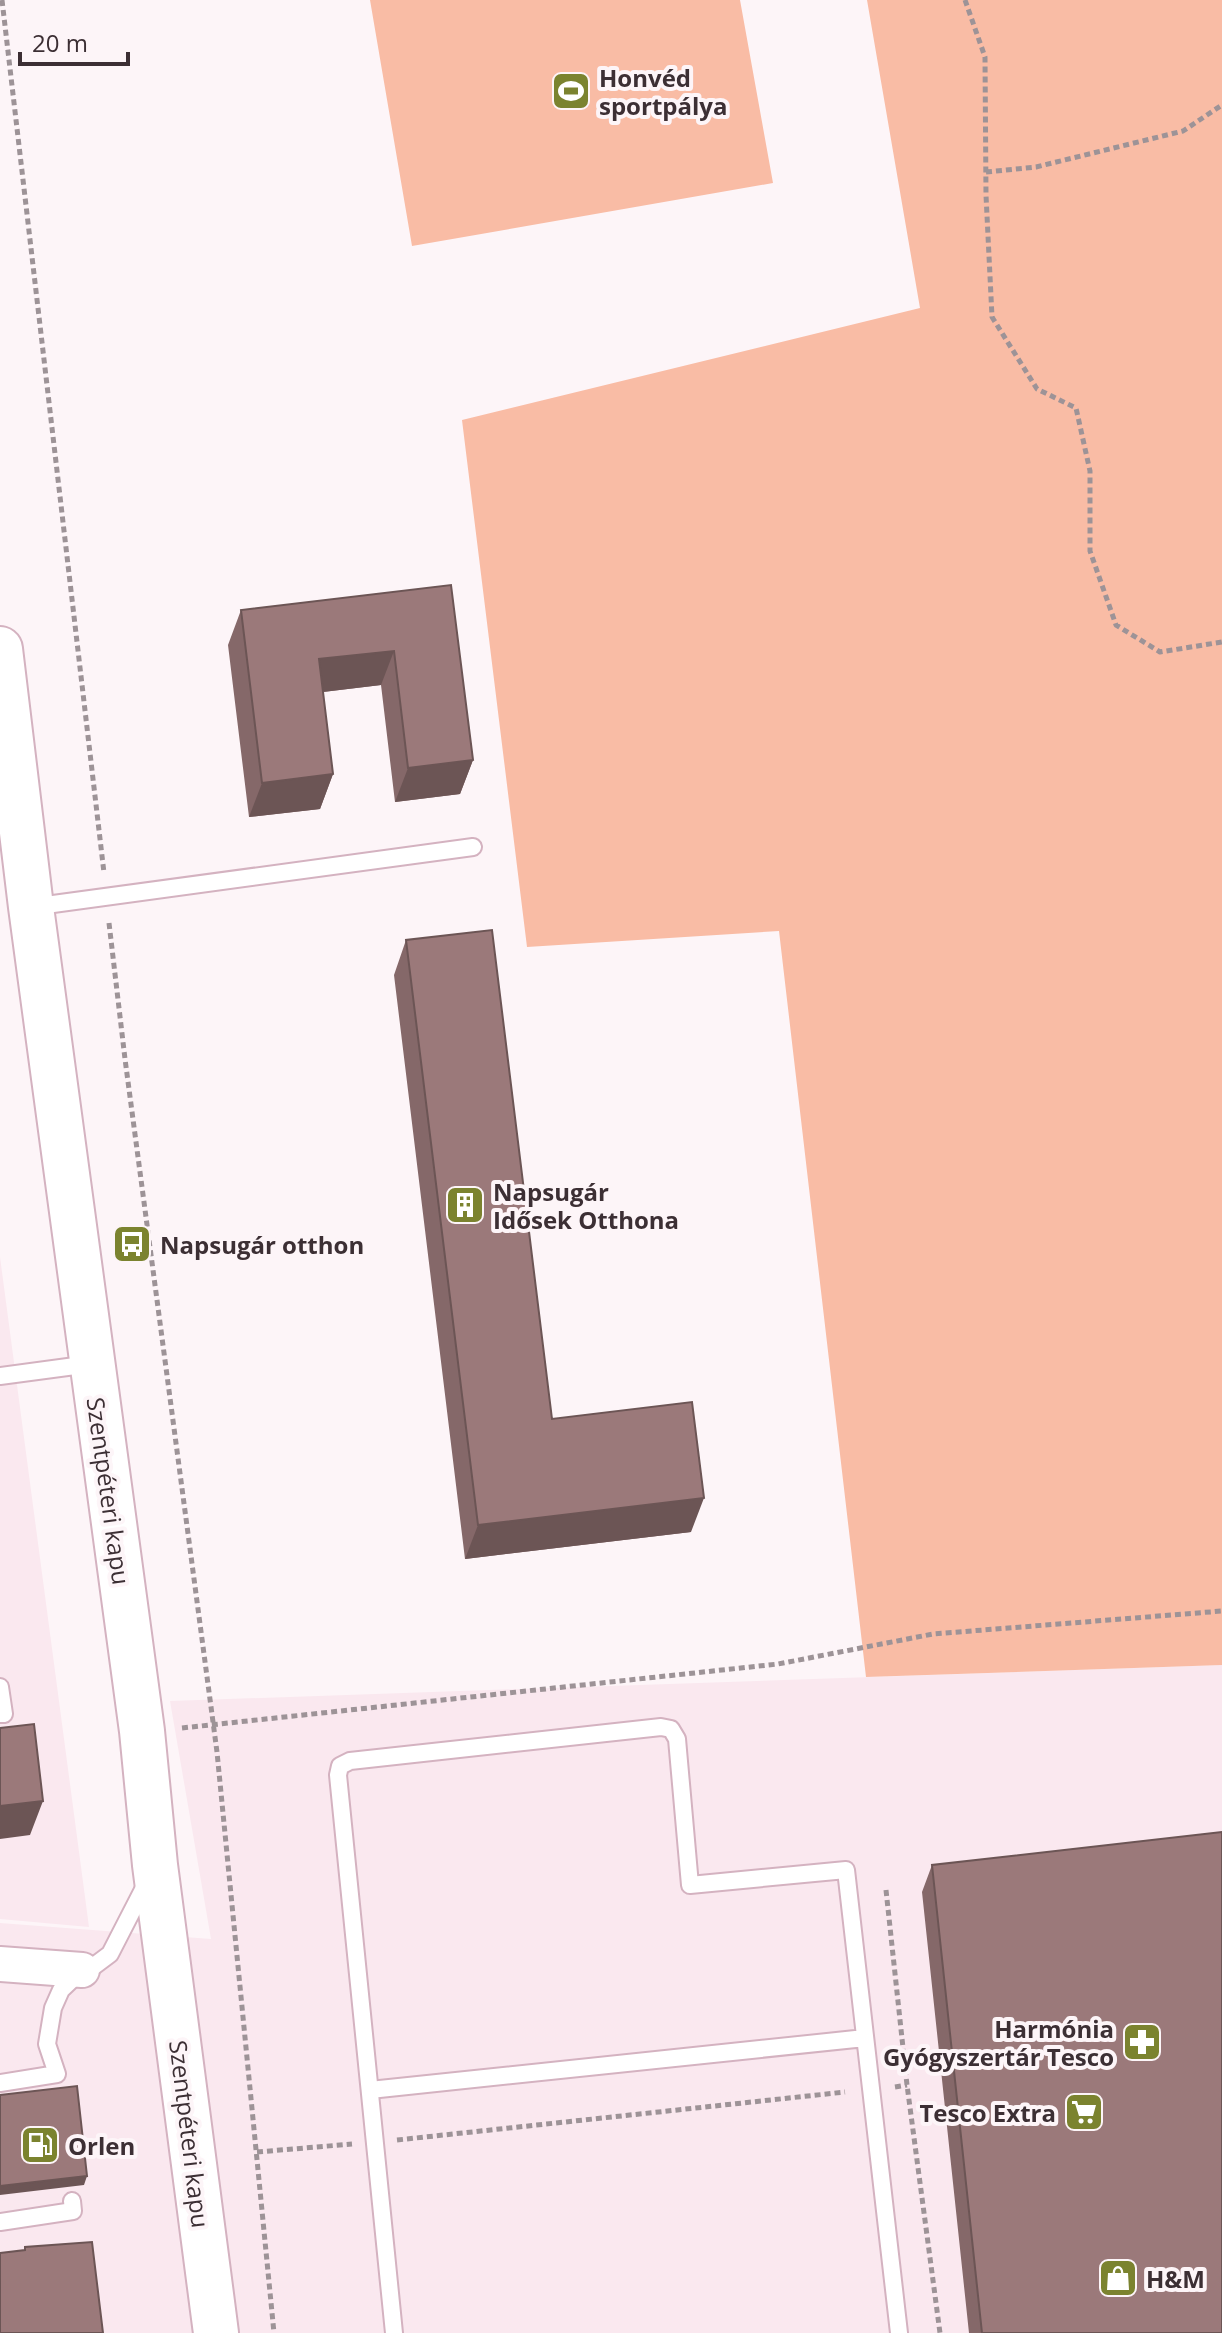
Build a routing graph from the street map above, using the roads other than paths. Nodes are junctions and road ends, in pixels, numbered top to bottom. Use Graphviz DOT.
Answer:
graph roads {
  1 [pos="0,649"];
  2 [pos="473,847"];
  3 [pos="31,907"];
  4 [pos="92,1364"];
  5 [pos="0,1376"];
  6 [pos="0,1687"];
  7 [pos="0,1714"];
  8 [pos="155,1865"];
  9 [pos="0,1964"];
  10 [pos="82,1970"];
  11 [pos="865,2038"];
  12 [pos="57,2074"];
  13 [pos="0,2083"];
  14 [pos="370,2090"];
  15 [pos="59,2096"];
  16 [pos="72,2201"];
  17 [pos="0,2222"];
  18 [pos="216,2333"];
  19 [pos="394,2333"];
  20 [pos="899,2333"];
  1 -- 3 [label="main road, Szentpéteri kapu"];
  2 -- 3 [label="lane"];
  3 -- 4 [label="main road, Szentpéteri kapu"];
  4 -- 5 [label="lane"];
  4 -- 8 [label="main road, Szentpéteri kapu"];
  6 -- 7 [label="lane"];
  8 -- 10 [label="lane"];
  8 -- 18 [label="main road, Szentpéteri kapu"];
  9 -- 10 [label="street"];
  10 -- 12 [label="lane"];
  11 -- 14 [label="lane"];
  11 -- 14 [label="lane"];
  11 -- 20 [label="lane"];
  12 -- 13 [label="lane"];
  12 -- 15 [label="lane"];
  14 -- 19 [label="lane"];
  16 -- 17 [label="lane"];
}
